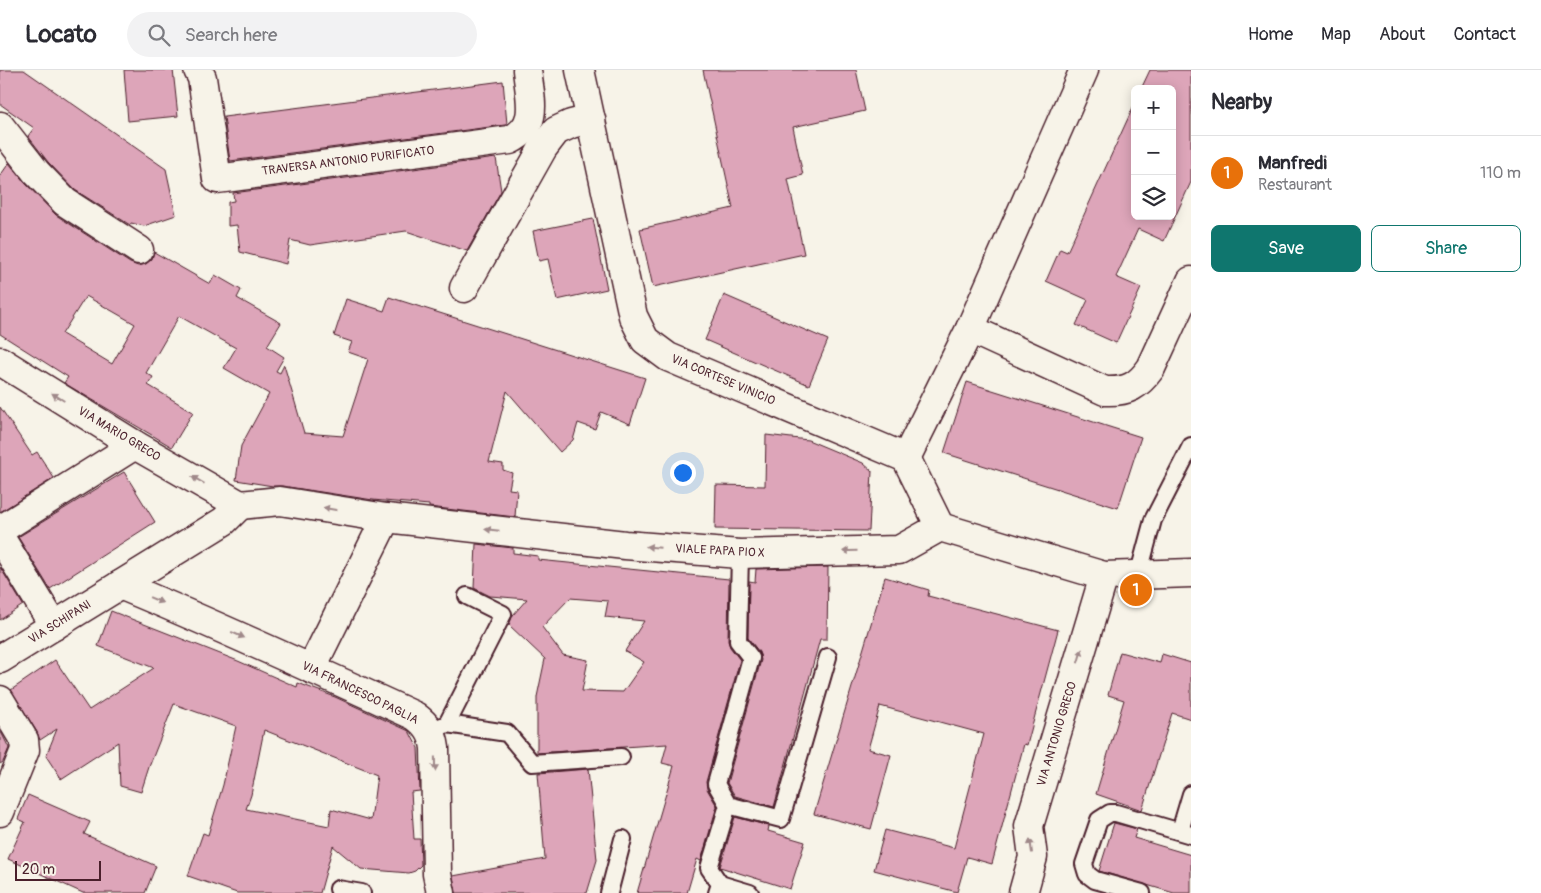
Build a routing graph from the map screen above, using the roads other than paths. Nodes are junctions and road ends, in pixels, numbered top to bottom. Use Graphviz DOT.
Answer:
graph roads {
  1 [pos="198,70"];
  2 [pos="527,70"];
  3 [pos="580,70"];
  4 [pos="1084,70"];
  5 [pos="590,119"];
  6 [pos="0,126"];
  7 [pos="139,250"];
  8 [pos="1191,281"];
  9 [pos="464,288"];
  10 [pos="970,329"];
  11 [pos="0,361"];
  12 [pos="135,444"];
  13 [pos="1191,446"];
  14 [pos="906,458"];
  15 [pos="240,505"];
  16 [pos="386,518"];
  17 [pos="940,527"];
  18 [pos="0,530"];
  19 [pos="0,537"];
  20 [pos="740,554"];
  21 [pos="1191,573"];
  22 [pos="1104,576"];
  23 [pos="1138,576"];
  24 [pos="120,585"];
  25 [pos="467,596"];
  26 [pos="54,626"];
  27 [pos="828,657"];
  28 [pos="0,659"];
  29 [pos="311,668"];
  30 [pos="0,700"];
  31 [pos="439,727"];
  32 [pos="621,757"];
  33 [pos="1191,794"];
  34 [pos="728,804"];
  35 [pos="0,812"];
  36 [pos="1185,833"];
  37 [pos="623,840"];
  38 [pos="718,888"];
  39 [pos="338,889"];
  40 [pos="362,893"];
  41 [pos="441,893"];
  42 [pos="609,893"];
  43 [pos="750,893"];
  44 [pos="1023,893"];
  45 [pos="1142,893"];
  1 -- 2 [label="street, TRAVERSA ANTONIO PURIFICATO"];
  3 -- 5 [label="street, VIA CORTESE VINICIO"];
  4 -- 10 [label="street"];
  5 -- 9 [label="street"];
  5 -- 14 [label="street, VIA CORTESE VINICIO"];
  6 -- 7 [label="street"];
  8 -- 10 [label="street"];
  10 -- 14 [label="street"];
  12 -- 11 [label="street, VIA MARIO GRECO, one-way"];
  15 -- 12 [label="street, VIA MARIO GRECO, one-way"];
  12 -- 18 [label="street"];
  13 -- 23 [label="lane"];
  14 -- 17 [label="street"];
  16 -- 15 [label="street, VIALE PAPA PIO X, one-way"];
  15 -- 24 [label="street, VIA SCHIPANI"];
  20 -- 16 [label="street, VIALE PAPA PIO X, one-way"];
  16 -- 29 [label="street"];
  17 -- 20 [label="street, VIALE PAPA PIO X, one-way"];
  17 -- 22 [label="street"];
  19 -- 26 [label="street"];
  20 -- 34 [label="lane"];
  21 -- 23 [label="street"];
  22 -- 23 [label="street"];
  44 -- 22 [label="street, VIA ANTONIO GRECO, one-way"];
  24 -- 26 [label="street, VIA SCHIPANI"];
  24 -- 29 [label="street, VIA FRANCESCO PAGLIA, one-way"];
  25 -- 31 [label="lane"];
  26 -- 28 [label="street, VIA SCHIPANI"];
  27 -- 34 [label="lane"];
  29 -- 31 [label="street, VIA FRANCESCO PAGLIA"];
  30 -- 35 [label="street"];
  31 -- 32 [label="lane"];
  31 -- 41 [label="street, VIA FRANCESCO PAGLIA, one-way"];
  33 -- 36 [label="lane"];
  34 -- 38 [label="lane"];
  36 -- 45 [label="lane"];
  37 -- 42 [label="lane"];
  38 -- 43 [label="lane"];
  39 -- 40 [label="lane"];
}
